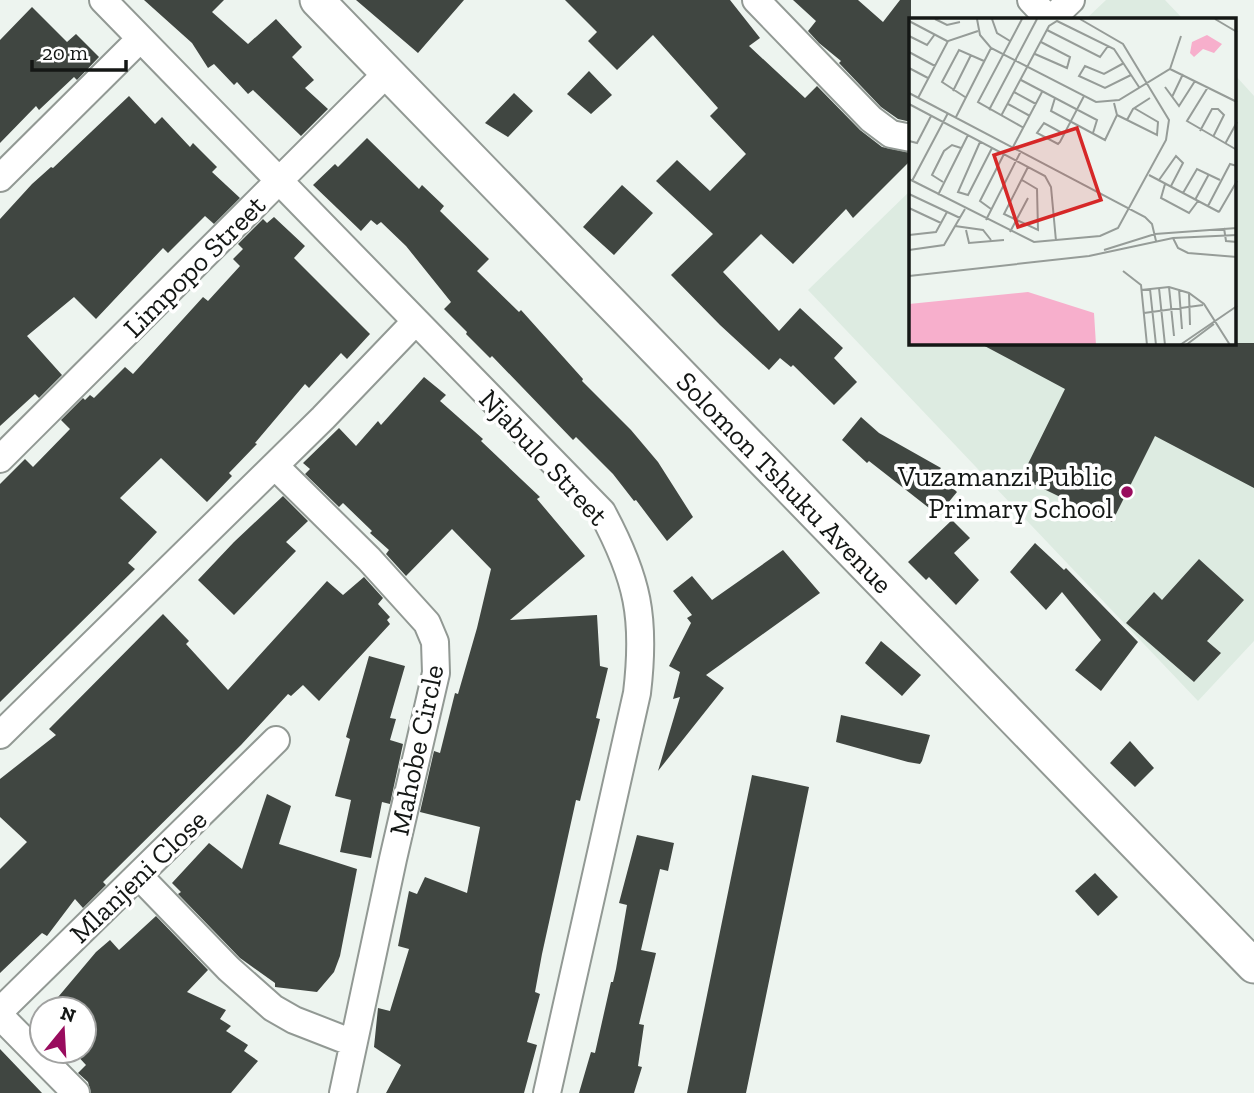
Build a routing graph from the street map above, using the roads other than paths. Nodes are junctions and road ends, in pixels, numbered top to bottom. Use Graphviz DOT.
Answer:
graph roads {
  1 [pos="103,0"];
  2 [pos="317,0"];
  3 [pos="757,0"];
  4 [pos="1031,0"];
  5 [pos="1071,0"];
  6 [pos="1049,18"];
  7 [pos="1051,18"];
  8 [pos="140,39"];
  9 [pos="388,72"];
  10 [pos="909,138"];
  11 [pos="0,178"];
  12 [pos="279,179"];
  13 [pos="415,322"];
  14 [pos="0,459"];
  15 [pos="275,466"];
  16 [pos="0,735"];
  17 [pos="276,740"];
  18 [pos="139,876"];
  19 [pos="1254,966"];
  20 [pos="0,1014"];
  21 [pos="353,1043"];
  22 [pos="76,1093"];
  23 [pos="343,1093"];
  24 [pos="547,1093"];
  1 -- 8 [label="street, Njabulo Street"];
  2 -- 9 [label="street, Solomon Tshuku Avenue"];
  3 -- 10 [label="street"];
  4 -- 6 [label="street"];
  5 -- 7 [label="street"];
  8 -- 11 [label="street"];
  8 -- 12 [label="street, Njabulo Street"];
  9 -- 12 [label="street, Limpopo Street"];
  9 -- 19 [label="street, Solomon Tshuku Avenue"];
  12 -- 13 [label="street, Njabulo Street"];
  12 -- 14 [label="street, Limpopo Street"];
  13 -- 15 [label="street"];
  13 -- 24 [label="street, Njabulo Street"];
  15 -- 16 [label="street"];
  15 -- 21 [label="street, Mahobe Circle"];
  17 -- 18 [label="street, Mlanjeni Close"];
  18 -- 20 [label="street, Mlanjeni Close"];
  18 -- 21 [label="street"];
  20 -- 22 [label="street"];
  21 -- 23 [label="street, Mahobe Circle"];
}
